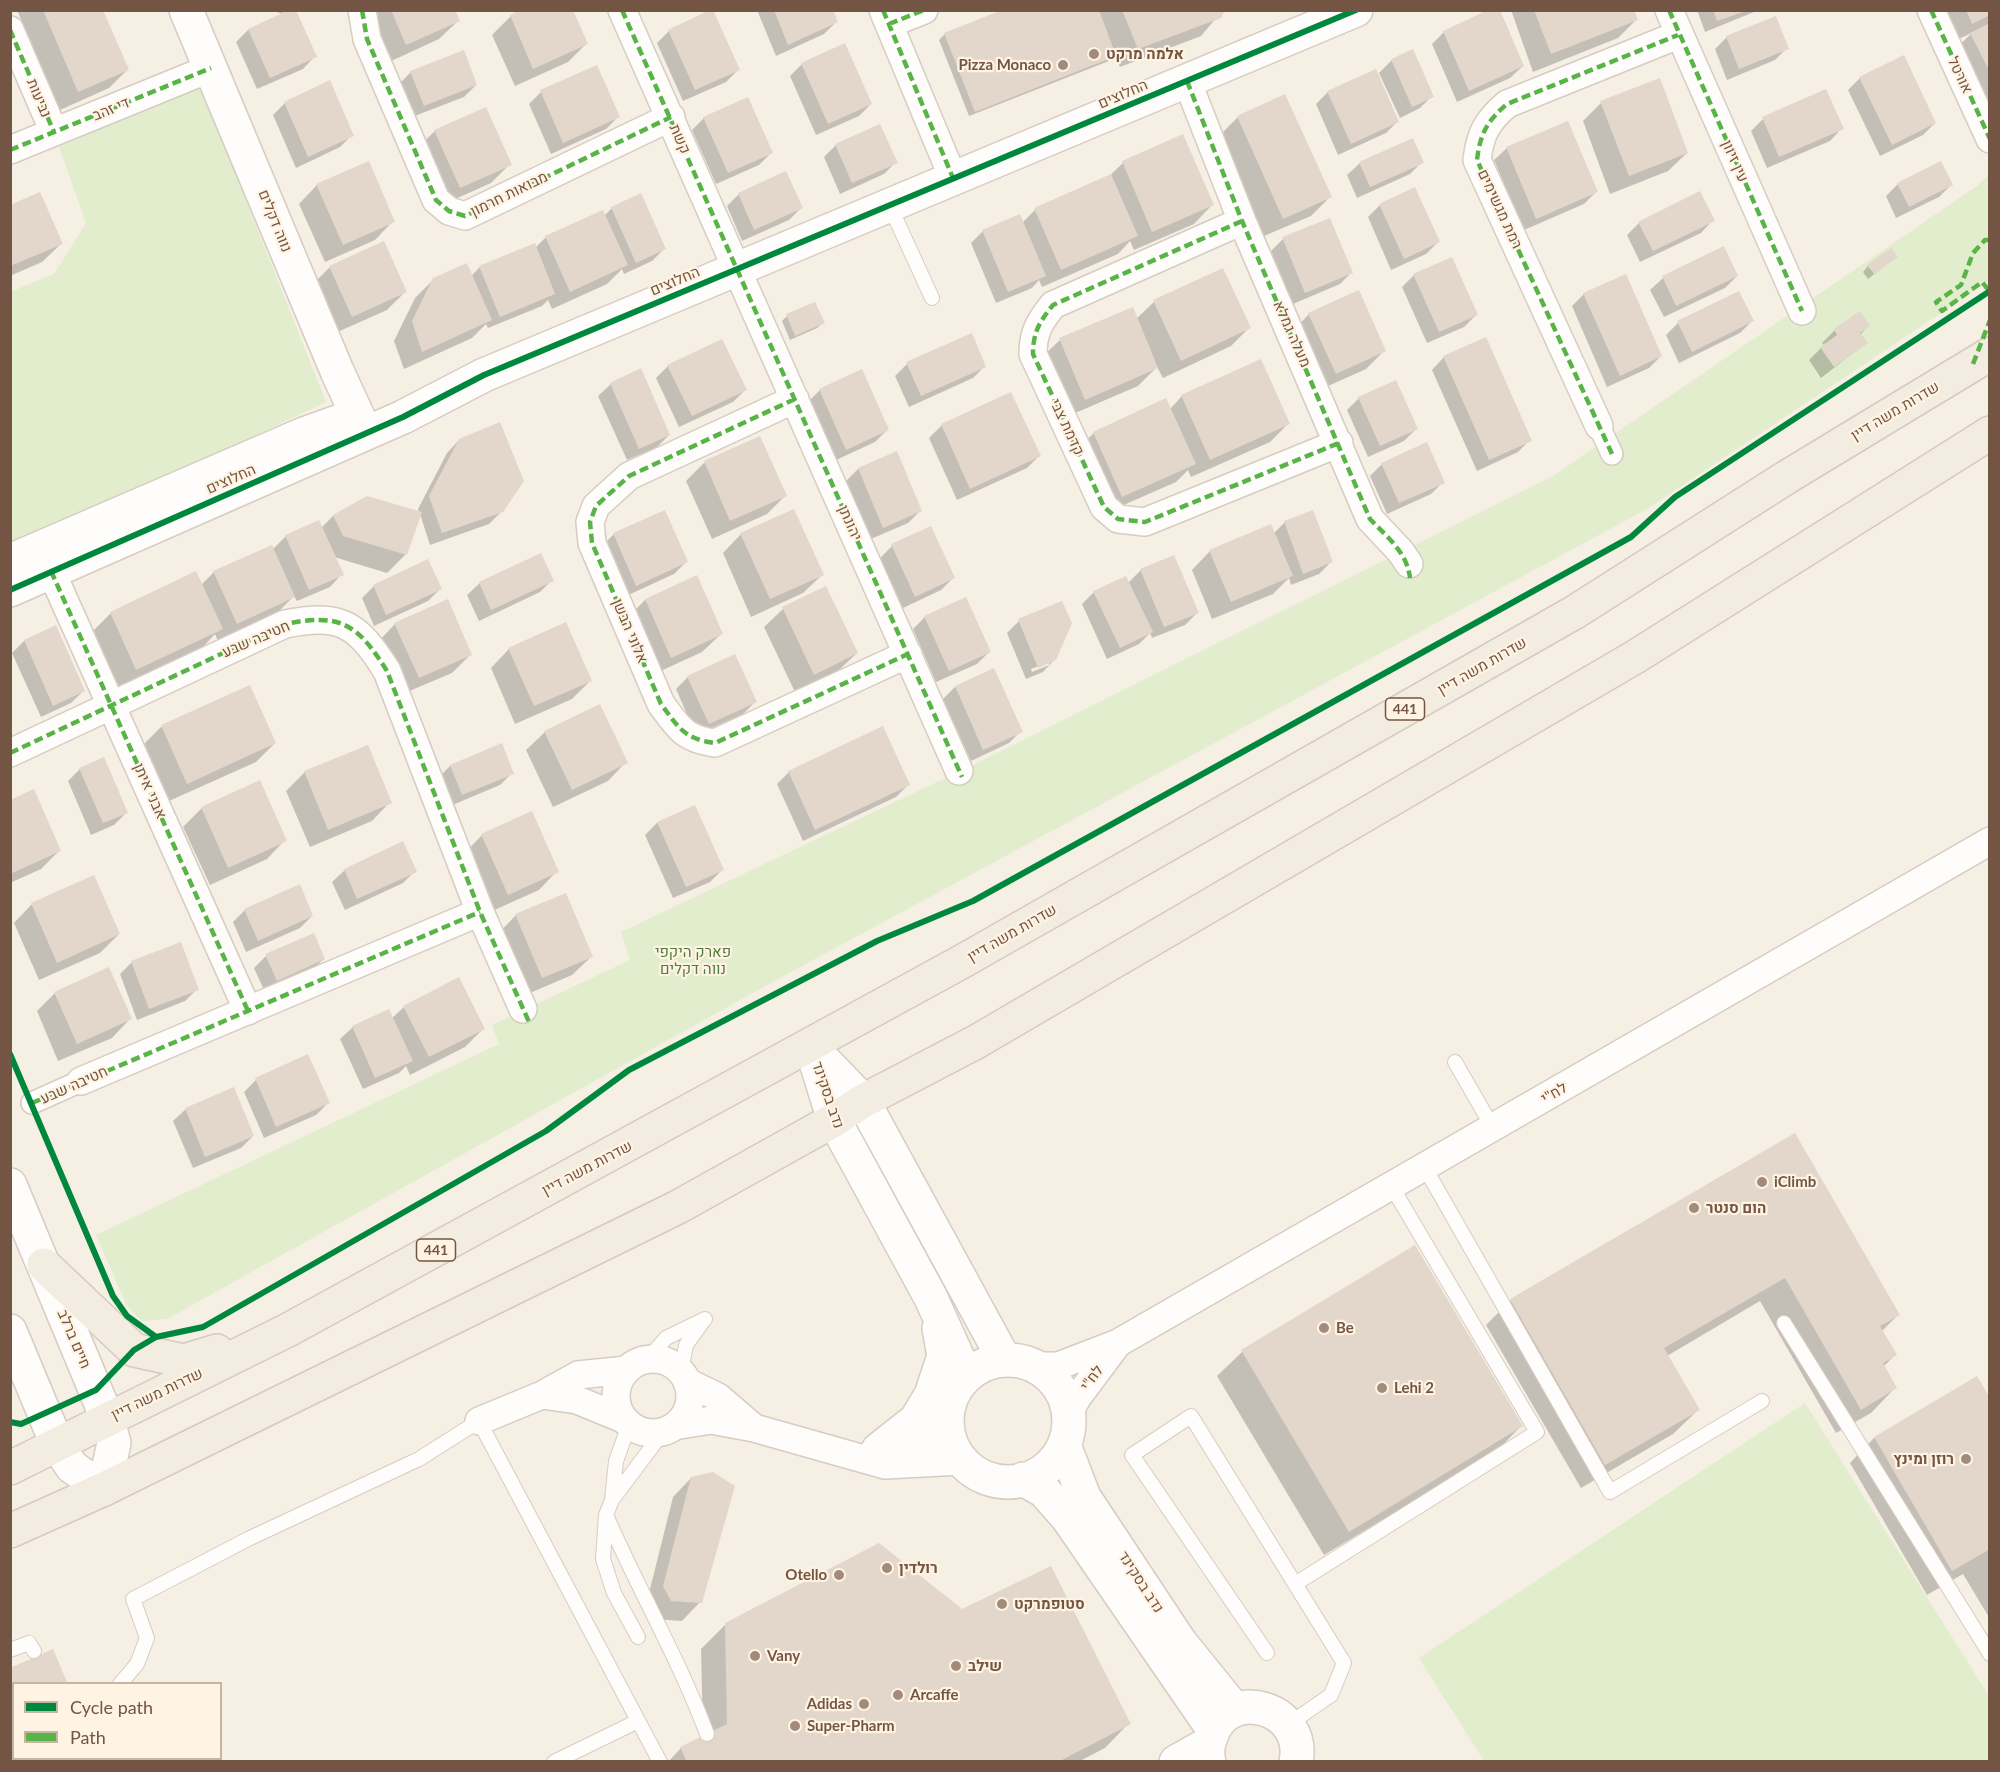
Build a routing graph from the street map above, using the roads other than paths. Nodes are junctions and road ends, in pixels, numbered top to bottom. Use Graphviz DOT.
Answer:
graph roads {
  1 [pos="186,10"];
  2 [pos="362,10"];
  3 [pos="622,10"];
  4 [pos="924,10"];
  5 [pos="1356,10"];
  6 [pos="1931,10"];
  7 [pos="886,17"];
  8 [pos="1673,22"];
  9 [pos="10,30"];
  10 [pos="211,68"];
  11 [pos="1187,81"];
  12 [pos="671,117"];
  13 [pos="54,132"];
  14 [pos="1989,139"];
  15 [pos="10,150"];
  16 [pos="953,178"];
  17 [pos="890,204"];
  18 [pos="1242,221"];
  19 [pos="738,268"];
  20 [pos="932,298"];
  21 [pos="1802,311"];
  22 [pos="1989,354"];
  23 [pos="795,399"];
  24 [pos="361,423"];
  25 [pos="1599,426"];
  26 [pos="1989,433"];
  27 [pos="1339,443"];
  28 [pos="1612,454"];
  29 [pos="10,561"];
  30 [pos="51,571"];
  31 [pos="1409,571"];
  32 [pos="10,590"];
  33 [pos="908,654"];
  34 [pos="112,706"];
  35 [pos="10,753"];
  36 [pos="960,774"];
  37 [pos="1989,842"];
  38 [pos="480,912"];
  39 [pos="248,1011"];
  40 [pos="526,1015"];
  41 [pos="810,1046"];
  42 [pos="1455,1062"];
  43 [pos="81,1081"];
  44 [pos="862,1101"];
  45 [pos="32,1103"];
  46 [pos="834,1120"];
  47 [pos="1493,1128"];
  48 [pos="1425,1168"];
  49 [pos="10,1185"];
  50 [pos="1392,1187"];
  51 [pos="44,1265"];
  52 [pos="936,1309"];
  53 [pos="1784,1323"];
  54 [pos="288,1330"];
  55 [pos="10,1331"];
  56 [pos="1118,1343"];
  57 [pos="1019,1363"];
  58 [pos="638,1364"];
  59 [pos="966,1376"];
  60 [pos="684,1377"];
  61 [pos="542,1395"];
  62 [pos="1762,1401"];
  63 [pos="107,1418"];
  64 [pos="479,1421"];
  65 [pos="625,1422"];
  66 [pos="946,1425"];
  67 [pos="754,1428"];
  68 [pos="669,1429"];
  69 [pos="1066,1430"];
  70 [pos="57,1444"];
  71 [pos="821,1446"];
  72 [pos="878,1450"];
  73 [pos="961,1461"];
  74 [pos="10,1468"];
  75 [pos="1023,1479"];
  76 [pos="104,1489"];
  77 [pos="612,1500"];
  78 [pos="606,1515"];
  79 [pos="10,1531"];
  80 [pos="1295,1584"];
  81 [pos="638,1636"];
  82 [pos="10,1650"];
  83 [pos="34,1651"];
  84 [pos="1267,1653"];
  85 [pos="1989,1654"];
  86 [pos="121,1682"];
  87 [pos="638,1721"];
  88 [pos="1289,1724"];
  89 [pos="706,1734"];
  90 [pos="1216,1736"];
  91 [pos="554,1761"];
  92 [pos="660,1761"];
  93 [pos="1176,1761"];
  94 [pos="1296,1761"];
  1 -- 10 [label="street, נווה דקלים"];
  2 -- 12 [label="street, מבואות חרמון"];
  3 -- 12 [label="street, קשת"];
  4 -- 7 [label="street"];
  5 -- 11 [label="street, החלוצים"];
  6 -- 14 [label="street, אורטל"];
  7 -- 16 [label="street"];
  8 -- 21 [label="street, עין זיוון"];
  8 -- 25 [label="street, רמת מגשימים"];
  9 -- 13 [label="street, נביעות"];
  10 -- 13 [label="street, די זהב"];
  10 -- 24 [label="street, נווה דקלים"];
  11 -- 16 [label="street, החלוצים"];
  11 -- 18 [label="street, מעלה גמלא"];
  12 -- 19 [label="street, קשת"];
  13 -- 15 [label="street, די זהב"];
  16 -- 17 [label="street, החלוצים"];
  17 -- 19 [label="street, החלוצים"];
  17 -- 20 [label="lane"];
  18 -- 27 [label="street, מעלה גמלא"];
  18 -- 27 [label="street, קדמת צבי"];
  19 -- 23 [label="street, יהונתן"];
  19 -- 24 [label="street, החלוצים"];
  22 -- 41 [label="main road, שדרות משה דיין / 441"];
  23 -- 33 [label="street, יהונתן"];
  23 -- 33 [label="street, אלוני הבשן"];
  24 -- 29 [label="street, החלוצים"];
  24 -- 30 [label="street, החלוצים"];
  25 -- 28 [label="street, רמת מגשימים"];
  26 -- 44 [label="main road"];
  27 -- 31 [label="street, מעלה גמלא"];
  30 -- 32 [label="street, החלוצים"];
  30 -- 34 [label="street, אבני איתן"];
  33 -- 36 [label="street, יהונתן"];
  34 -- 35 [label="street, חטיבה שבע"];
  34 -- 38 [label="street, חטיבה שבע"];
  34 -- 39 [label="street, אבני איתן"];
  37 -- 47 [label="street, לח\"י"];
  38 -- 39 [label="street, חטיבה שבע"];
  38 -- 40 [label="street, חטיבה שבע"];
  39 -- 43 [label="street, חטיבה שבע"];
  41 -- 44 [label="street, נדב בסקינד"];
  41 -- 46 [label="street, נדב בסקינד"];
  41 -- 54 [label="main road, שדרות משה דיין / 441"];
  42 -- 47 [label="lane"];
  43 -- 45 [label="street, חטיבה שבע"];
  44 -- 46 [label="main road"];
  44 -- 57 [label="street, נדב בסקינד"];
  46 -- 52 [label="street, נדב בסקינד"];
  46 -- 76 [label="main road"];
  47 -- 48 [label="street, לח\"י"];
  48 -- 50 [label="street, לח\"י"];
  48 -- 62 [label="lane"];
  49 -- 51 [label="street, חיים ברלב"];
  50 -- 56 [label="street, לח\"י"];
  50 -- 80 [label="lane"];
  51 -- 54 [label="main road"];
  51 -- 63 [label="street, חיים ברלב"];
  52 -- 59 [label="street, נדב בסקינד"];
  52 -- 72 [label="street"];
  53 -- 85 [label="lane"];
  54 -- 63 [label="main road, שדרות משה דיין / 441"];
  55 -- 70 [label="street"];
  56 -- 57 [label="street, לח\"י"];
  56 -- 69 [label="street, לח\"י"];
  57 -- 59 [label="street"];
  57 -- 69 [label="street"];
  58 -- 60 [label="street"];
  58 -- 60 [label="lane"];
  58 -- 61 [label="street"];
  58 -- 65 [label="street"];
  59 -- 66 [label="street"];
  60 -- 67 [label="street"];
  60 -- 68 [label="street"];
  61 -- 64 [label="street"];
  61 -- 65 [label="street"];
  63 -- 70 [label="main road, שדרות משה דיין / 441"];
  63 -- 76 [label="street, חיים ברלב"];
  64 -- 86 [label="lane"];
  64 -- 87 [label="lane"];
  65 -- 68 [label="street"];
  65 -- 77 [label="lane"];
  66 -- 72 [label="street"];
  66 -- 73 [label="street"];
  67 -- 68 [label="street"];
  67 -- 71 [label="street"];
  68 -- 77 [label="lane"];
  69 -- 75 [label="street"];
  69 -- 90 [label="street, נדב בסקינד"];
  70 -- 74 [label="main road, שדרות משה דיין / 441"];
  70 -- 76 [label="street"];
  71 -- 72 [label="street"];
  71 -- 73 [label="street"];
  73 -- 75 [label="street"];
  75 -- 90 [label="street, נדב בסקינד"];
  76 -- 79 [label="main road"];
  77 -- 78 [label="lane"];
  78 -- 81 [label="lane"];
  78 -- 89 [label="lane"];
  80 -- 84 [label="lane"];
  80 -- 88 [label="lane"];
  82 -- 83 [label="lane"];
  87 -- 91 [label="lane"];
  87 -- 92 [label="lane"];
  88 -- 90 [label="street"];
  88 -- 94 [label="street"];
  90 -- 93 [label="street"];
}
